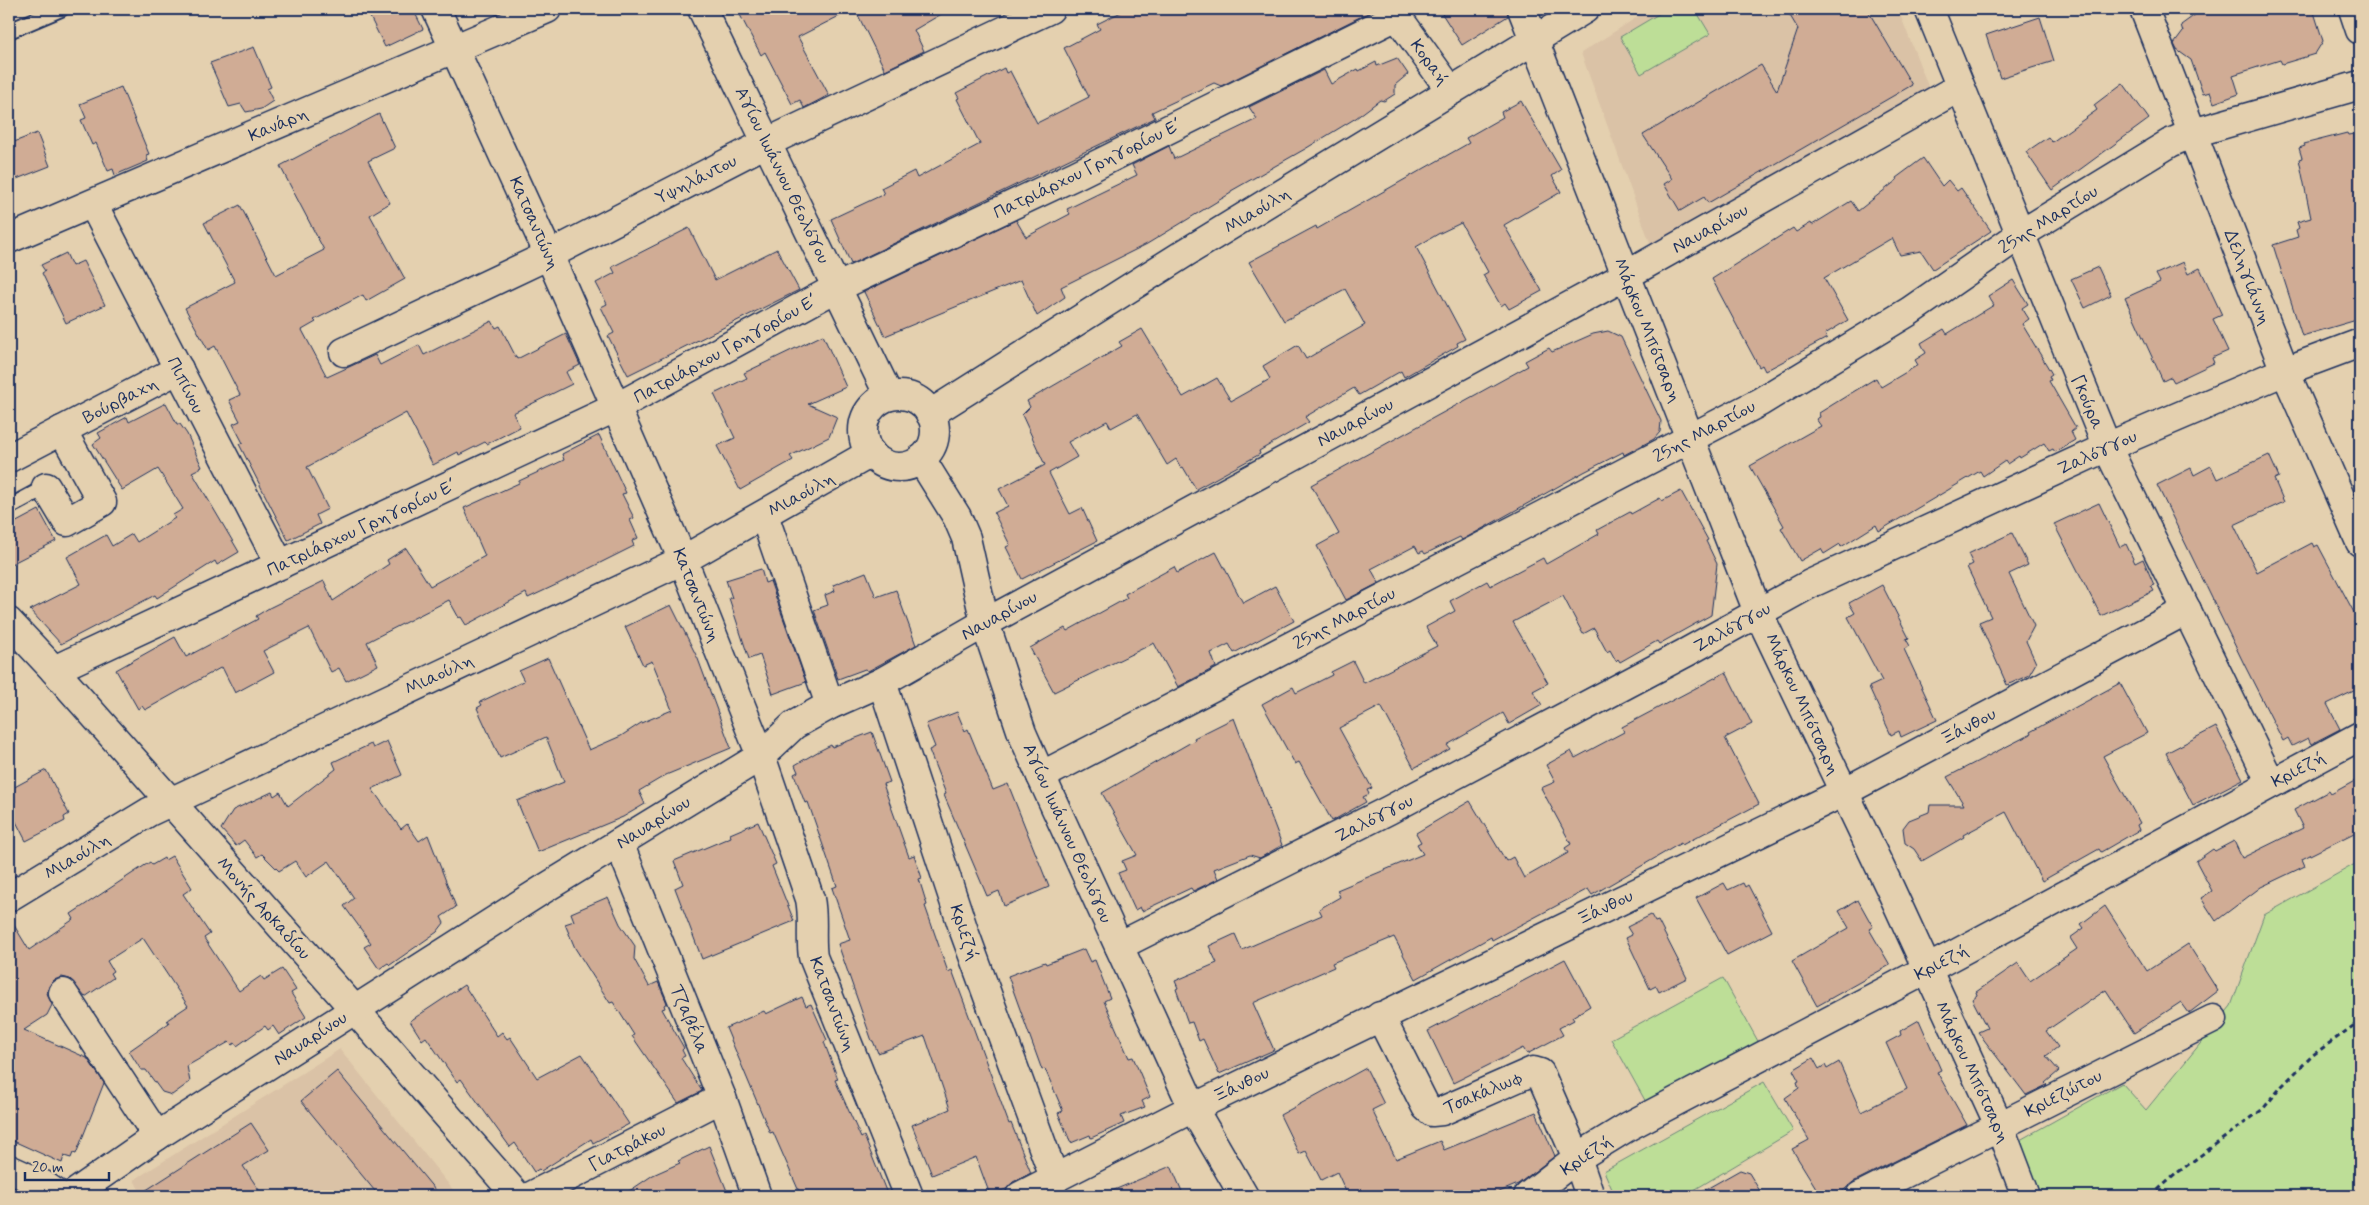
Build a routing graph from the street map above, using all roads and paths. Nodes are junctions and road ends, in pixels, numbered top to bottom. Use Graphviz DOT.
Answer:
graph roads {
  1 [pos="61,9"];
  2 [pos="436,9"];
  3 [pos="547,9"];
  4 [pos="702,9"];
  5 [pos="1050,9"];
  6 [pos="1522,9"];
  7 [pos="1585,9"];
  8 [pos="1929,9"];
  9 [pos="2144,9"];
  10 [pos="2353,9"];
  11 [pos="1394,12"];
  12 [pos="2360,30"];
  13 [pos="9,31"];
  14 [pos="1534,40"];
  15 [pos="455,48"];
  16 [pos="2360,85"];
  17 [pos="1960,87"];
  18 [pos="1451,91"];
  19 [pos="2193,133"];
  20 [pos="768,142"];
  21 [pos="93,204"];
  22 [pos="2021,234"];
  23 [pos="9,240"];
  24 [pos="549,255"];
  25 [pos="1625,276"];
  26 [pos="838,287"];
  27 [pos="2360,342"];
  28 [pos="344,352"];
  29 [pos="179,369"];
  30 [pos="2285,371"];
  31 [pos="889,396"];
  32 [pos="618,407"];
  33 [pos="930,414"];
  34 [pos="62,430"];
  35 [pos="1692,438"];
  36 [pos="2107,447"];
  37 [pos="871,453"];
  38 [pos="9,458"];
  39 [pos="921,459"];
  40 [pos="46,487"];
  41 [pos="9,507"];
  42 [pos="764,515"];
  43 [pos="2360,542"];
  44 [pos="683,560"];
  45 [pos="280,565"];
  46 [pos="2187,610"];
  47 [pos="1758,612"];
  48 [pos="9,622"];
  49 [pos="985,623"];
  50 [pos="54,670"];
  51 [pos="882,682"];
  52 [pos="830,705"];
  53 [pos="2360,736"];
  54 [pos="761,756"];
  55 [pos="1041,776"];
  56 [pos="2271,783"];
  57 [pos="1844,792"];
  58 [pos="170,802"];
  59 [pos="620,843"];
  60 [pos="9,897"];
  61 [pos="1119,946"];
  62 [pos="1926,970"];
  63 [pos="63,993"];
  64 [pos="355,1010"];
  65 [pos="1380,1016"];
  66 [pos="2213,1019"];
  67 [pos="2360,1021"];
  68 [pos="722,1098"];
  69 [pos="1193,1108"];
  70 [pos="2000,1125"];
  71 [pos="157,1136"];
  72 [pos="1577,1158"];
  73 [pos="9,1169"];
  74 [pos="1054,1180"];
  75 [pos="60,1196"];
  76 [pos="71,1196"];
  77 [pos="517,1196"];
  78 [pos="532,1196"];
  79 [pos="757,1196"];
  80 [pos="909,1196"];
  81 [pos="1020,1196"];
  82 [pos="1244,1196"];
  83 [pos="1528,1196"];
  84 [pos="1590,1196"];
  85 [pos="1860,1196"];
  86 [pos="2026,1196"];
  87 [pos="2151,1196"];
  1 -- 13 [label="lane"];
  2 -- 15 [label="street, Κατσαντώνη"];
  3 -- 15 [label="street, Κανάρη"];
  4 -- 20 [label="street, Αγίου Ιωάννου Θεολόγου"];
  5 -- 20 [label="street, Υψηλάντου"];
  6 -- 14 [label="street, Μάρκου Μπότσαρη"];
  7 -- 14 [label="street, Μιαούλη"];
  8 -- 17 [label="street, Γκούρα"];
  9 -- 19 [label="street, Δεληγιάννη"];
  10 -- 12 [label="street"];
  11 -- 18 [label="street, Κοραή"];
  11 -- 26 [label="street, Πατριάρχου Γρηγορίου Ε΄"];
  14 -- 18 [label="street, Μιαούλη"];
  14 -- 25 [label="street, Μάρκου Μπότσαρη"];
  15 -- 21 [label="street, Κανάρη"];
  15 -- 24 [label="street, Κατσαντώνη"];
  16 -- 19 [label="street, 25ης Μαρτίου"];
  17 -- 22 [label="street, Γκούρα"];
  17 -- 25 [label="street, Ναυαρίνου"];
  18 -- 33 [label="street, Μιαούλη"];
  19 -- 22 [label="street, 25ης Μαρτίου"];
  19 -- 30 [label="street, Δεληγιάννη"];
  20 -- 24 [label="street, Υψηλάντου"];
  20 -- 26 [label="street, Αγίου Ιωάννου Θεολόγου"];
  21 -- 23 [label="street, Κανάρη"];
  21 -- 29 [label="street, Πιπίνου"];
  22 -- 35 [label="street, 25ης Μαρτίου"];
  22 -- 36 [label="street, Γκούρα"];
  24 -- 28 [label="street, Υψηλάντου"];
  24 -- 32 [label="street, Κατσαντώνη"];
  25 -- 35 [label="street, Μάρκου Μπότσαρη"];
  25 -- 49 [label="street, Ναυαρίνου"];
  26 -- 31 [label="street, Αγίου Ιωάννου Θεολόγου"];
  26 -- 32 [label="street, Πατριάρχου Γρηγορίου Ε΄"];
  27 -- 30 [label="street, Ζαλόγγου"];
  29 -- 34 [label="street, Βούρβαχη"];
  29 -- 45 [label="street, Πιπίνου"];
  30 -- 36 [label="street, Ζαλόγγου"];
  30 -- 43 [label="street, Δεληγιάννη"];
  31 -- 33 [label="street"];
  31 -- 37 [label="street"];
  32 -- 44 [label="street, Κατσαντώνη"];
  32 -- 45 [label="street, Πατριάρχου Γρηγορίου Ε΄"];
  33 -- 39 [label="street"];
  34 -- 38 [label="street, Βούρβαχη"];
  34 -- 40 [label="street, Βούρβαχη"];
  35 -- 47 [label="street, Μάρκου Μπότσαρη"];
  35 -- 55 [label="street, 25ης Μαρτίου"];
  36 -- 46 [label="street, Γκούρα"];
  36 -- 47 [label="street, Ζαλόγγου"];
  37 -- 39 [label="street"];
  37 -- 42 [label="street, Μιαούλη"];
  39 -- 49 [label="street, Αγίου Ιωάννου Θεολόγου"];
  40 -- 41 [label="lane, Βούρβαχη"];
  42 -- 44 [label="street, Μιαούλη"];
  42 -- 52 [label="street"];
  44 -- 54 [label="street, Κατσαντώνη"];
  44 -- 58 [label="street, Μιαούλη"];
  45 -- 50 [label="street, Πατριάρχου Γρηγορίου Ε΄"];
  46 -- 56 [label="street, Γκούρα"];
  46 -- 57 [label="street, Ξάνθου"];
  47 -- 57 [label="street, Μάρκου Μπότσαρη"];
  47 -- 61 [label="street, Ζαλόγγου"];
  48 -- 50 [label="street, Μονής Αρκαδίου"];
  49 -- 51 [label="street, Ναυαρίνου"];
  49 -- 55 [label="street, Αγίου Ιωάννου Θεολόγου"];
  50 -- 58 [label="street, Μονής Αρκαδίου"];
  51 -- 52 [label="street, Ναυαρίνου"];
  51 -- 74 [label="street, Κριεζή"];
  52 -- 54 [label="street, Ναυαρίνου"];
  53 -- 56 [label="street, Κριεζή"];
  54 -- 59 [label="street, Ναυαρίνου"];
  54 -- 80 [label="street, Κατσαντώνη"];
  55 -- 61 [label="street, Αγίου Ιωάννου Θεολόγου"];
  56 -- 62 [label="street, Κριεζή"];
  57 -- 62 [label="street, Μάρκου Μπότσαρη"];
  57 -- 65 [label="street, Ξάνθου"];
  58 -- 60 [label="street, Μιαούλη"];
  58 -- 64 [label="street, Μονής Αρκαδίου"];
  59 -- 64 [label="street, Ναυαρίνου"];
  59 -- 68 [label="street, Τζαβέλα"];
  61 -- 69 [label="street, Αγίου Ιωάννου Θεολόγου"];
  62 -- 70 [label="street, Μάρκου Μπότσαρη"];
  62 -- 72 [label="street, Κριεζή"];
  63 -- 71 [label="street"];
  64 -- 71 [label="street, Ναυαρίνου"];
  64 -- 77 [label="street, Μονής Αρκαδίου"];
  65 -- 69 [label="street, Ξάνθου"];
  65 -- 72 [label="street, Τσακάλωφ"];
  66 -- 70 [label="street, Κριεζώτου"];
  67 -- 87 [label="path"];
  68 -- 78 [label="street, Γιατράκου"];
  68 -- 79 [label="street, Τζαβέλα"];
  69 -- 74 [label="street, Ξάνθου"];
  69 -- 82 [label="street, Αγίου Ιωάννου Θεολόγου"];
  70 -- 85 [label="street, Κριεζώτου"];
  70 -- 86 [label="street, Μάρκου Μπότσαρη"];
  71 -- 76 [label="street, Ναυαρίνου"];
  72 -- 83 [label="street, Κριεζή"];
  72 -- 84 [label="street, Τσακάλωφ"];
  73 -- 75 [label="street"];
  74 -- 81 [label="street, Ξάνθου"];
}
